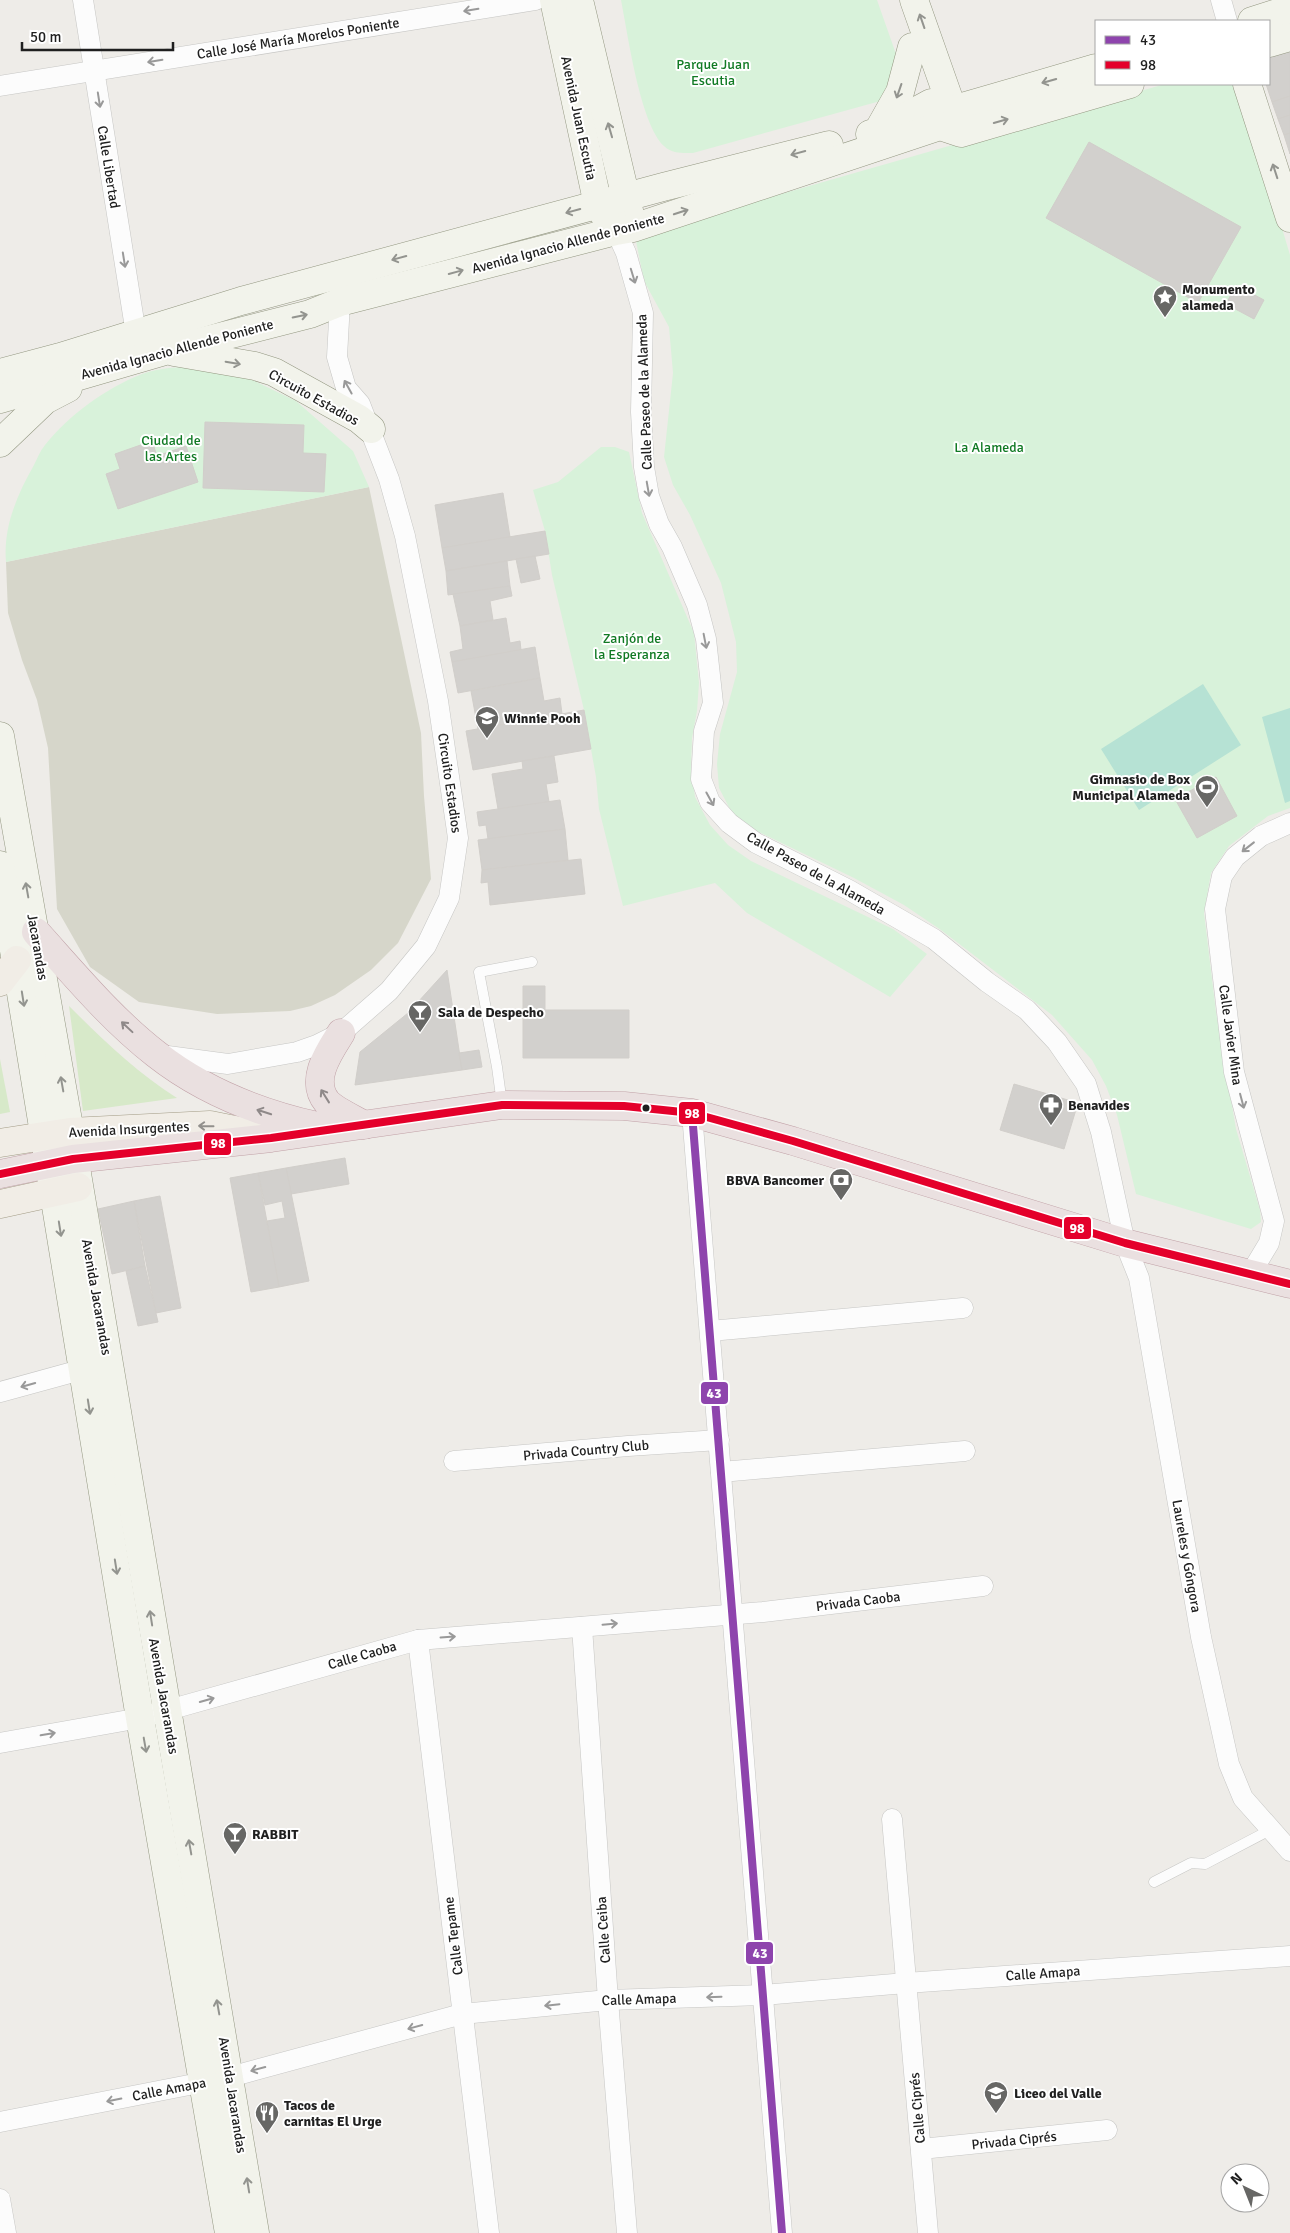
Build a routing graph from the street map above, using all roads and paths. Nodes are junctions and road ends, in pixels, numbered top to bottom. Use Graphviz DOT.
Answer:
graph roads {
  1 [pos="82,0"];
  2 [pos="536,0"];
  3 [pos="554,0"];
  4 [pos="579,0"];
  5 [pos="895,0"];
  6 [pos="914,0"];
  7 [pos="1221,0"];
  8 [pos="1290,9"];
  9 [pos="1227,20"];
  10 [pos="1255,20"];
  11 [pos="1290,37"];
  12 [pos="1270,43"];
  13 [pos="912,48"];
  14 [pos="1095,68"];
  15 [pos="94,70"];
  16 [pos="1125,85"];
  17 [pos="1247,85"];
  18 [pos="0,86"];
  19 [pos="946,118"];
  20 [pos="878,132"];
  21 [pos="619,162"];
  22 [pos="663,187"];
  23 [pos="626,198"];
  24 [pos="598,204"];
  25 [pos="1290,218"];
  26 [pos="624,230"];
  27 [pos="340,302"];
  28 [pos="136,334"];
  29 [pos="168,350"];
  30 [pos="108,367"];
  31 [pos="0,373"];
  32 [pos="0,399"];
  33 [pos="371,430"];
  34 [pos="0,443"];
  35 [pos="0,736"];
  36 [pos="1290,823"];
  37 [pos="0,865"];
  38 [pos="36,932"];
  39 [pos="8,961"];
  40 [pos="532,962"];
  41 [pos="0,982"];
  42 [pos="340,1033"];
  43 [pos="156,1054"];
  44 [pos="502,1105"];
  45 [pos="692,1113"];
  46 [pos="364,1125"];
  47 [pos="57,1134"];
  48 [pos="271,1138"];
  49 [pos="0,1143"];
  50 [pos="61,1162"];
  51 [pos="0,1174"];
  52 [pos="66,1190"];
  53 [pos="0,1204"];
  54 [pos="1125,1243"];
  55 [pos="1251,1273"];
  56 [pos="1290,1284"];
  57 [pos="964,1308"];
  58 [pos="710,1331"];
  59 [pos="96,1366"];
  60 [pos="0,1392"];
  61 [pos="719,1440"];
  62 [pos="965,1451"];
  63 [pos="454,1461"];
  64 [pos="721,1472"];
  65 [pos="983,1586"];
  66 [pos="732,1613"];
  67 [pos="582,1627"];
  68 [pos="418,1640"];
  69 [pos="166,1711"];
  70 [pos="140,1718"];
  71 [pos="0,1743"];
  72 [pos="892,1819"];
  73 [pos="1270,1830"];
  74 [pos="1290,1852"];
  75 [pos="1154,1882"];
  76 [pos="1290,1956"];
  77 [pos="906,1983"];
  78 [pos="763,1995"];
  79 [pos="608,2000"];
  80 [pos="462,2014"];
  81 [pos="230,2077"];
  82 [pos="203,2082"];
  83 [pos="0,2122"];
  84 [pos="1107,2130"];
  85 [pos="921,2150"];
  86 [pos="0,2199"];
  87 [pos="6,2233"];
  88 [pos="229,2233"];
  89 [pos="255,2233"];
  90 [pos="489,2233"];
  91 [pos="627,2233"];
  92 [pos="782,2233"];
  93 [pos="928,2233"];
  1 -- 15 [label="street, Calle Libertad"];
  2 -- 15 [label="street, Calle José María Morelos Poniente, one-way"];
  3 -- 24 [label="main road, Avenida Juan Escutia"];
  21 -- 4 [label="main road, Avenida Juan Escutia, one-way"];
  5 -- 13 [label="main road"];
  19 -- 6 [label="main road, one-way"];
  7 -- 9 [label="street"];
  8 -- 10 [label="main road"];
  11 -- 12 [label="main road"];
  13 -- 19 [label="main road"];
  13 -- 20 [label="main road, one-way"];
  14 -- 19 [label="main road, Avenida Ignacio Allende Poniente, one-way"];
  15 -- 18 [label="street, Calle José María Morelos Poniente"];
  15 -- 28 [label="street, Calle Libertad, one-way"];
  19 -- 16 [label="main road, Avenida Ignacio Allende Poniente, one-way"];
  25 -- 17 [label="main road, one-way"];
  19 -- 20 [label="main road, Avenida Ignacio Allende Poniente"];
  26 -- 19 [label="main road, Avenida Ignacio Allende Poniente, one-way"];
  20 -- 22 [label="main road, Avenida Ignacio Allende Poniente, one-way"];
  21 -- 22 [label="main road"];
  21 -- 23 [label="main road, Avenida Juan Escutia"];
  22 -- 23 [label="main road, Avenida Ignacio Allende Poniente"];
  23 -- 24 [label="main road, Avenida Ignacio Allende Poniente"];
  23 -- 26 [label="main road, Avenida Juan Escutia"];
  24 -- 26 [label="main road, Avenida Juan Escutia"];
  24 -- 28 [label="main road, Avenida Ignacio Allende Poniente, one-way"];
  27 -- 26 [label="main road, Avenida Ignacio Allende Poniente, one-way"];
  26 -- 54 [label="street, Calle Paseo de la Alameda, one-way"];
  29 -- 27 [label="main road, Avenida Ignacio Allende Poniente, one-way"];
  33 -- 27 [label="street, Circuito Estadios, one-way"];
  28 -- 31 [label="main road, Avenida Ignacio Allende Poniente"];
  29 -- 30 [label="main road, Avenida Ignacio Allende Poniente"];
  29 -- 33 [label="main road, Circuito Estadios, one-way"];
  30 -- 32 [label="main road, Avenida Ignacio Allende Poniente"];
  30 -- 34 [label="main road"];
  33 -- 42 [label="street, Circuito Estadios"];
  38 -- 35 [label="main road, Jacarandas, one-way"];
  36 -- 55 [label="street, Calle Javier Mina, one-way"];
  37 -- 39 [label="main road, Jacarandas"];
  43 -- 38 [label="highway, one-way"];
  47 -- 38 [label="main road, Jacarandas, one-way"];
  39 -- 41 [label="main road"];
  39 -- 47 [label="main road, Jacarandas, one-way"];
  40 -- 44 [label="lane"];
  42 -- 43 [label="street, Circuito Estadios"];
  46 -- 42 [label="highway, one-way"];
  46 -- 43 [label="highway, one-way"];
  44 -- 45 [label="highway, Avenida Insurgentes"];
  44 -- 46 [label="highway, Avenida Insurgentes"];
  45 -- 54 [label="highway, Avenida Insurgentes"];
  45 -- 58 [label="street"];
  46 -- 48 [label="highway, Avenida Insurgentes"];
  48 -- 47 [label="main road, Avenida Insurgentes, one-way"];
  47 -- 49 [label="main road, Avenida Insurgentes"];
  47 -- 50 [label="main road, Jacarandas"];
  48 -- 50 [label="highway, Avenida Insurgentes"];
  50 -- 51 [label="highway, Avenida Insurgentes"];
  50 -- 52 [label="main road, Avenida Jacarandas"];
  52 -- 53 [label="main road"];
  52 -- 59 [label="main road, Avenida Jacarandas"];
  54 -- 55 [label="highway, Avenida Insurgentes"];
  54 -- 73 [label="street, Laureles y Góngora"];
  55 -- 56 [label="highway, Avenida Insurgentes"];
  57 -- 58 [label="street"];
  58 -- 61 [label="street"];
  59 -- 60 [label="street, one-way"];
  69 -- 59 [label="main road, Avenida Jacarandas, one-way"];
  59 -- 70 [label="main road, Avenida Jacarandas, one-way"];
  61 -- 63 [label="street, Privada Country Club"];
  61 -- 64 [label="street"];
  62 -- 64 [label="street"];
  64 -- 66 [label="street"];
  65 -- 66 [label="street, Privada Caoba"];
  67 -- 66 [label="street, Calle Caoba, one-way"];
  66 -- 78 [label="street"];
  68 -- 67 [label="street, Calle Caoba, one-way"];
  67 -- 79 [label="street, Calle Ceiba"];
  69 -- 68 [label="street, Calle Caoba, one-way"];
  68 -- 80 [label="street, Calle Tepame"];
  69 -- 70 [label="street, Calle Caoba"];
  81 -- 69 [label="main road, Avenida Jacarandas, one-way"];
  71 -- 70 [label="street, Calle Caoba, one-way"];
  70 -- 82 [label="main road, Avenida Jacarandas, one-way"];
  72 -- 77 [label="street"];
  73 -- 74 [label="street, Laureles y Góngora"];
  73 -- 75 [label="lane"];
  76 -- 77 [label="street, Calle Amapa"];
  77 -- 78 [label="street, Calle Amapa"];
  77 -- 85 [label="street, Calle Ciprés"];
  78 -- 79 [label="street, Calle Amapa, one-way"];
  78 -- 92 [label="street"];
  79 -- 80 [label="street, Calle Amapa, one-way"];
  79 -- 91 [label="street, Calle Ceiba"];
  80 -- 81 [label="street, Calle Amapa, one-way"];
  80 -- 90 [label="street, Calle Tepame"];
  81 -- 82 [label="street, Calle Amapa"];
  89 -- 81 [label="main road, Avenida Jacarandas, one-way"];
  82 -- 83 [label="street, Calle Amapa, one-way"];
  82 -- 88 [label="main road, Avenida Jacarandas"];
  84 -- 85 [label="street, Privada Ciprés"];
  85 -- 93 [label="street, Calle Ciprés"];
  86 -- 87 [label="street"];
}
